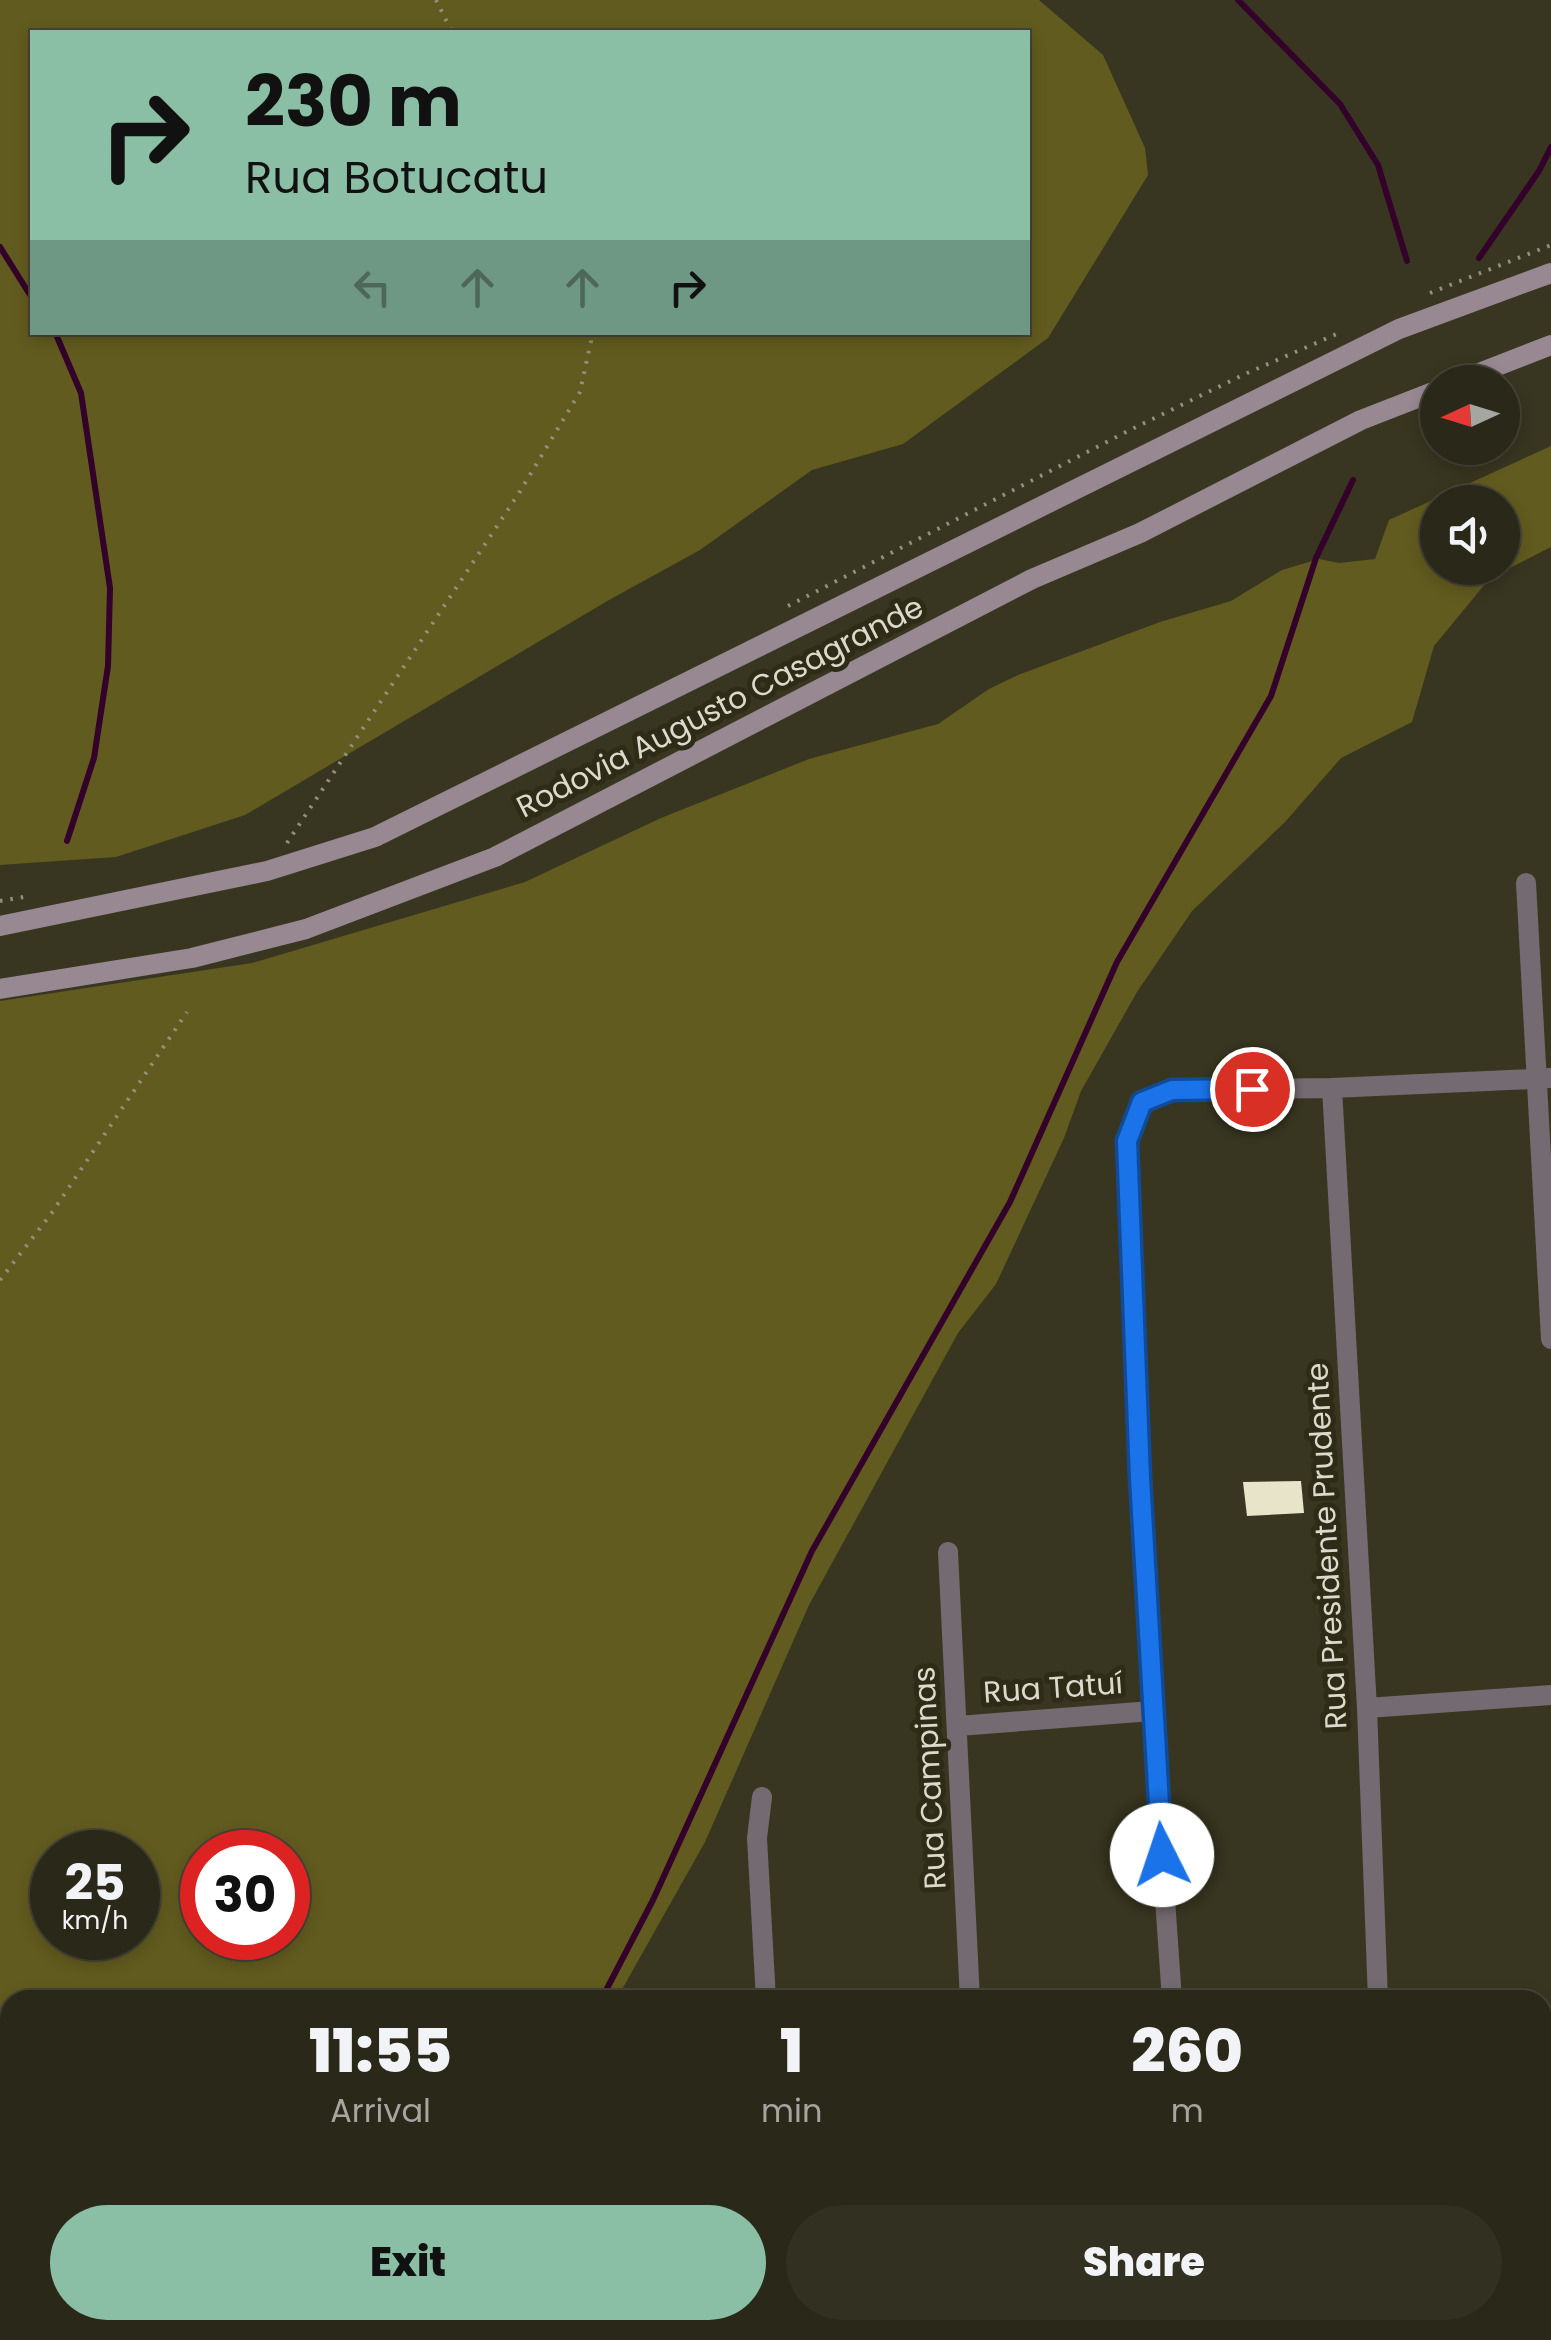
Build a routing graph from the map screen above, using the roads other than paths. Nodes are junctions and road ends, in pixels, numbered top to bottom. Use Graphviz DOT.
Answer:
graph roads {
  1 [pos="1551,273"];
  2 [pos="1551,345"];
  3 [pos="1500,365"];
  4 [pos="1420,397"];
  5 [pos="1526,883"];
  6 [pos="0,926"];
  7 [pos="0,990"];
  8 [pos="1544,1078"];
  9 [pos="1332,1088"];
  10 [pos="1551,1338"];
  11 [pos="948,1552"];
  12 [pos="1551,1694"];
  13 [pos="1367,1708"];
  14 [pos="1152,1710"];
  15 [pos="958,1726"];
  16 [pos="762,1797"];
  17 [pos="765,1990"];
  18 [pos="970,1990"];
  19 [pos="1171,1990"];
  20 [pos="1378,1990"];
  1 -- 6 [label="main road"];
  2 -- 3 [label="main road"];
  4 -- 7 [label="main road, Rodovia Augusto Casagrande"];
  5 -- 8 [label="street"];
  8 -- 9 [label="street"];
  8 -- 10 [label="street"];
  9 -- 13 [label="street, Rua Presidente Prudente"];
  9 -- 14 [label="street"];
  11 -- 15 [label="street, Rua Campinas"];
  12 -- 13 [label="street"];
  13 -- 20 [label="street, Rua Presidente Prudente"];
  14 -- 15 [label="street, Rua Tatuí"];
  14 -- 19 [label="street"];
  15 -- 18 [label="street, Rua Campinas"];
  16 -- 17 [label="street"];
}
